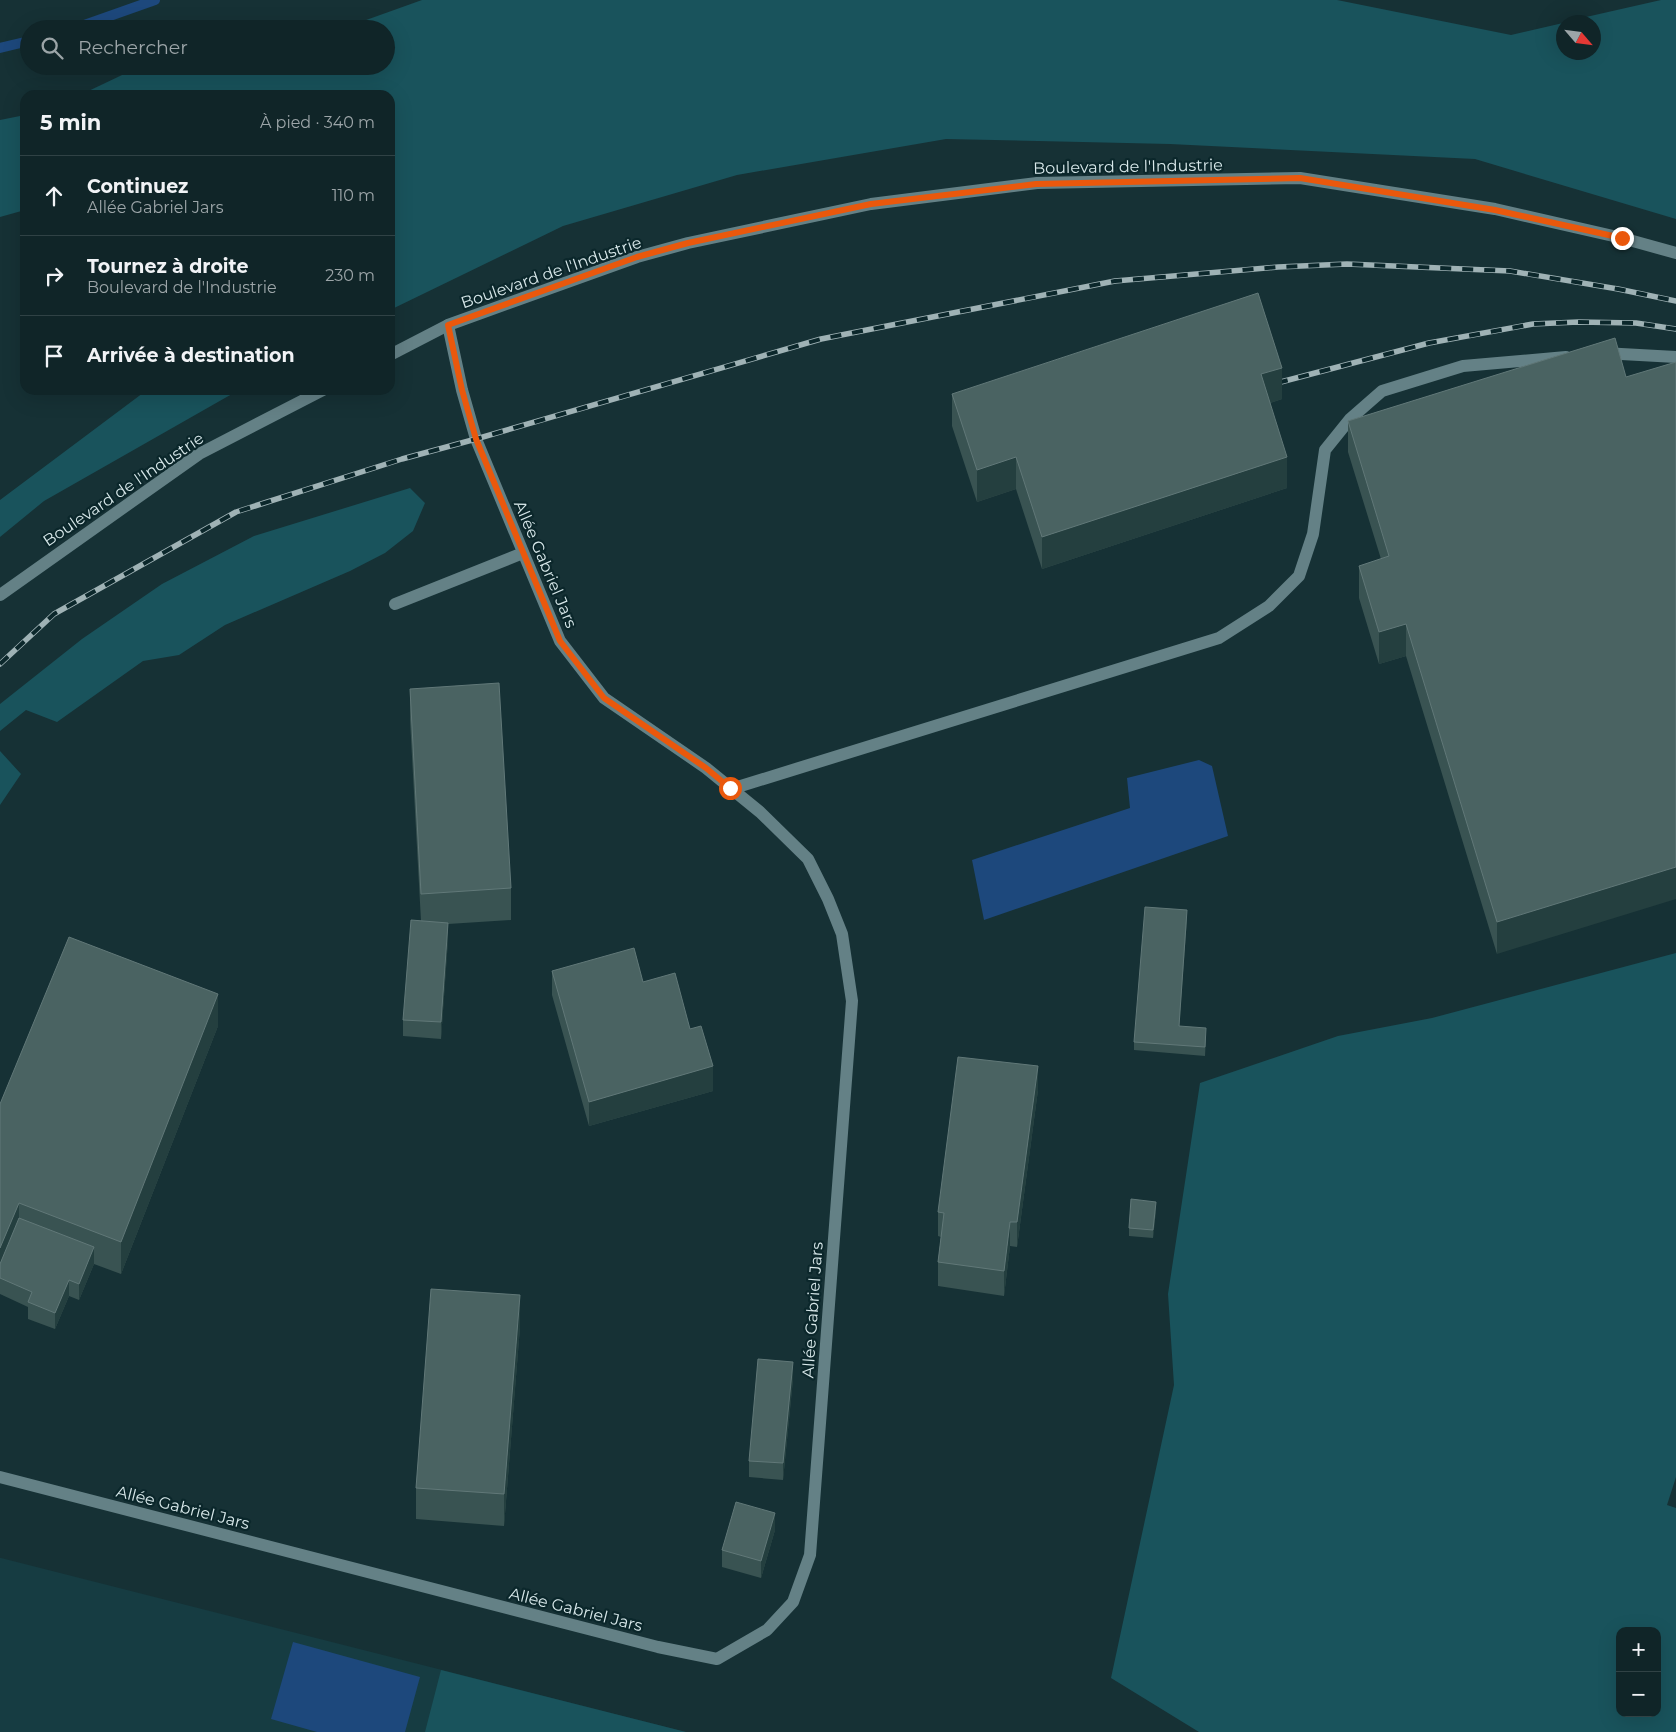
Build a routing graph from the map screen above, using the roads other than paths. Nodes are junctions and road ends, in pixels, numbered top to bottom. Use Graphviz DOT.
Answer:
graph roads {
  1 [pos="1676,253"];
  2 [pos="448,325"];
  3 [pos="395,352"];
  4 [pos="1676,357"];
  5 [pos="313,395"];
  6 [pos="523,553"];
  7 [pos="0,595"];
  8 [pos="395,604"];
  9 [pos="730,788"];
  10 [pos="0,1477"];
  1 -- 2 [label="street, Boulevard de l'Industrie"];
  2 -- 3 [label="street, Boulevard de l'Industrie"];
  2 -- 6 [label="street, Allée Gabriel Jars"];
  4 -- 9 [label="street"];
  5 -- 7 [label="street, Boulevard de l'Industrie"];
  6 -- 8 [label="street"];
  6 -- 9 [label="street, Allée Gabriel Jars"];
  9 -- 10 [label="street, Allée Gabriel Jars"];
}
